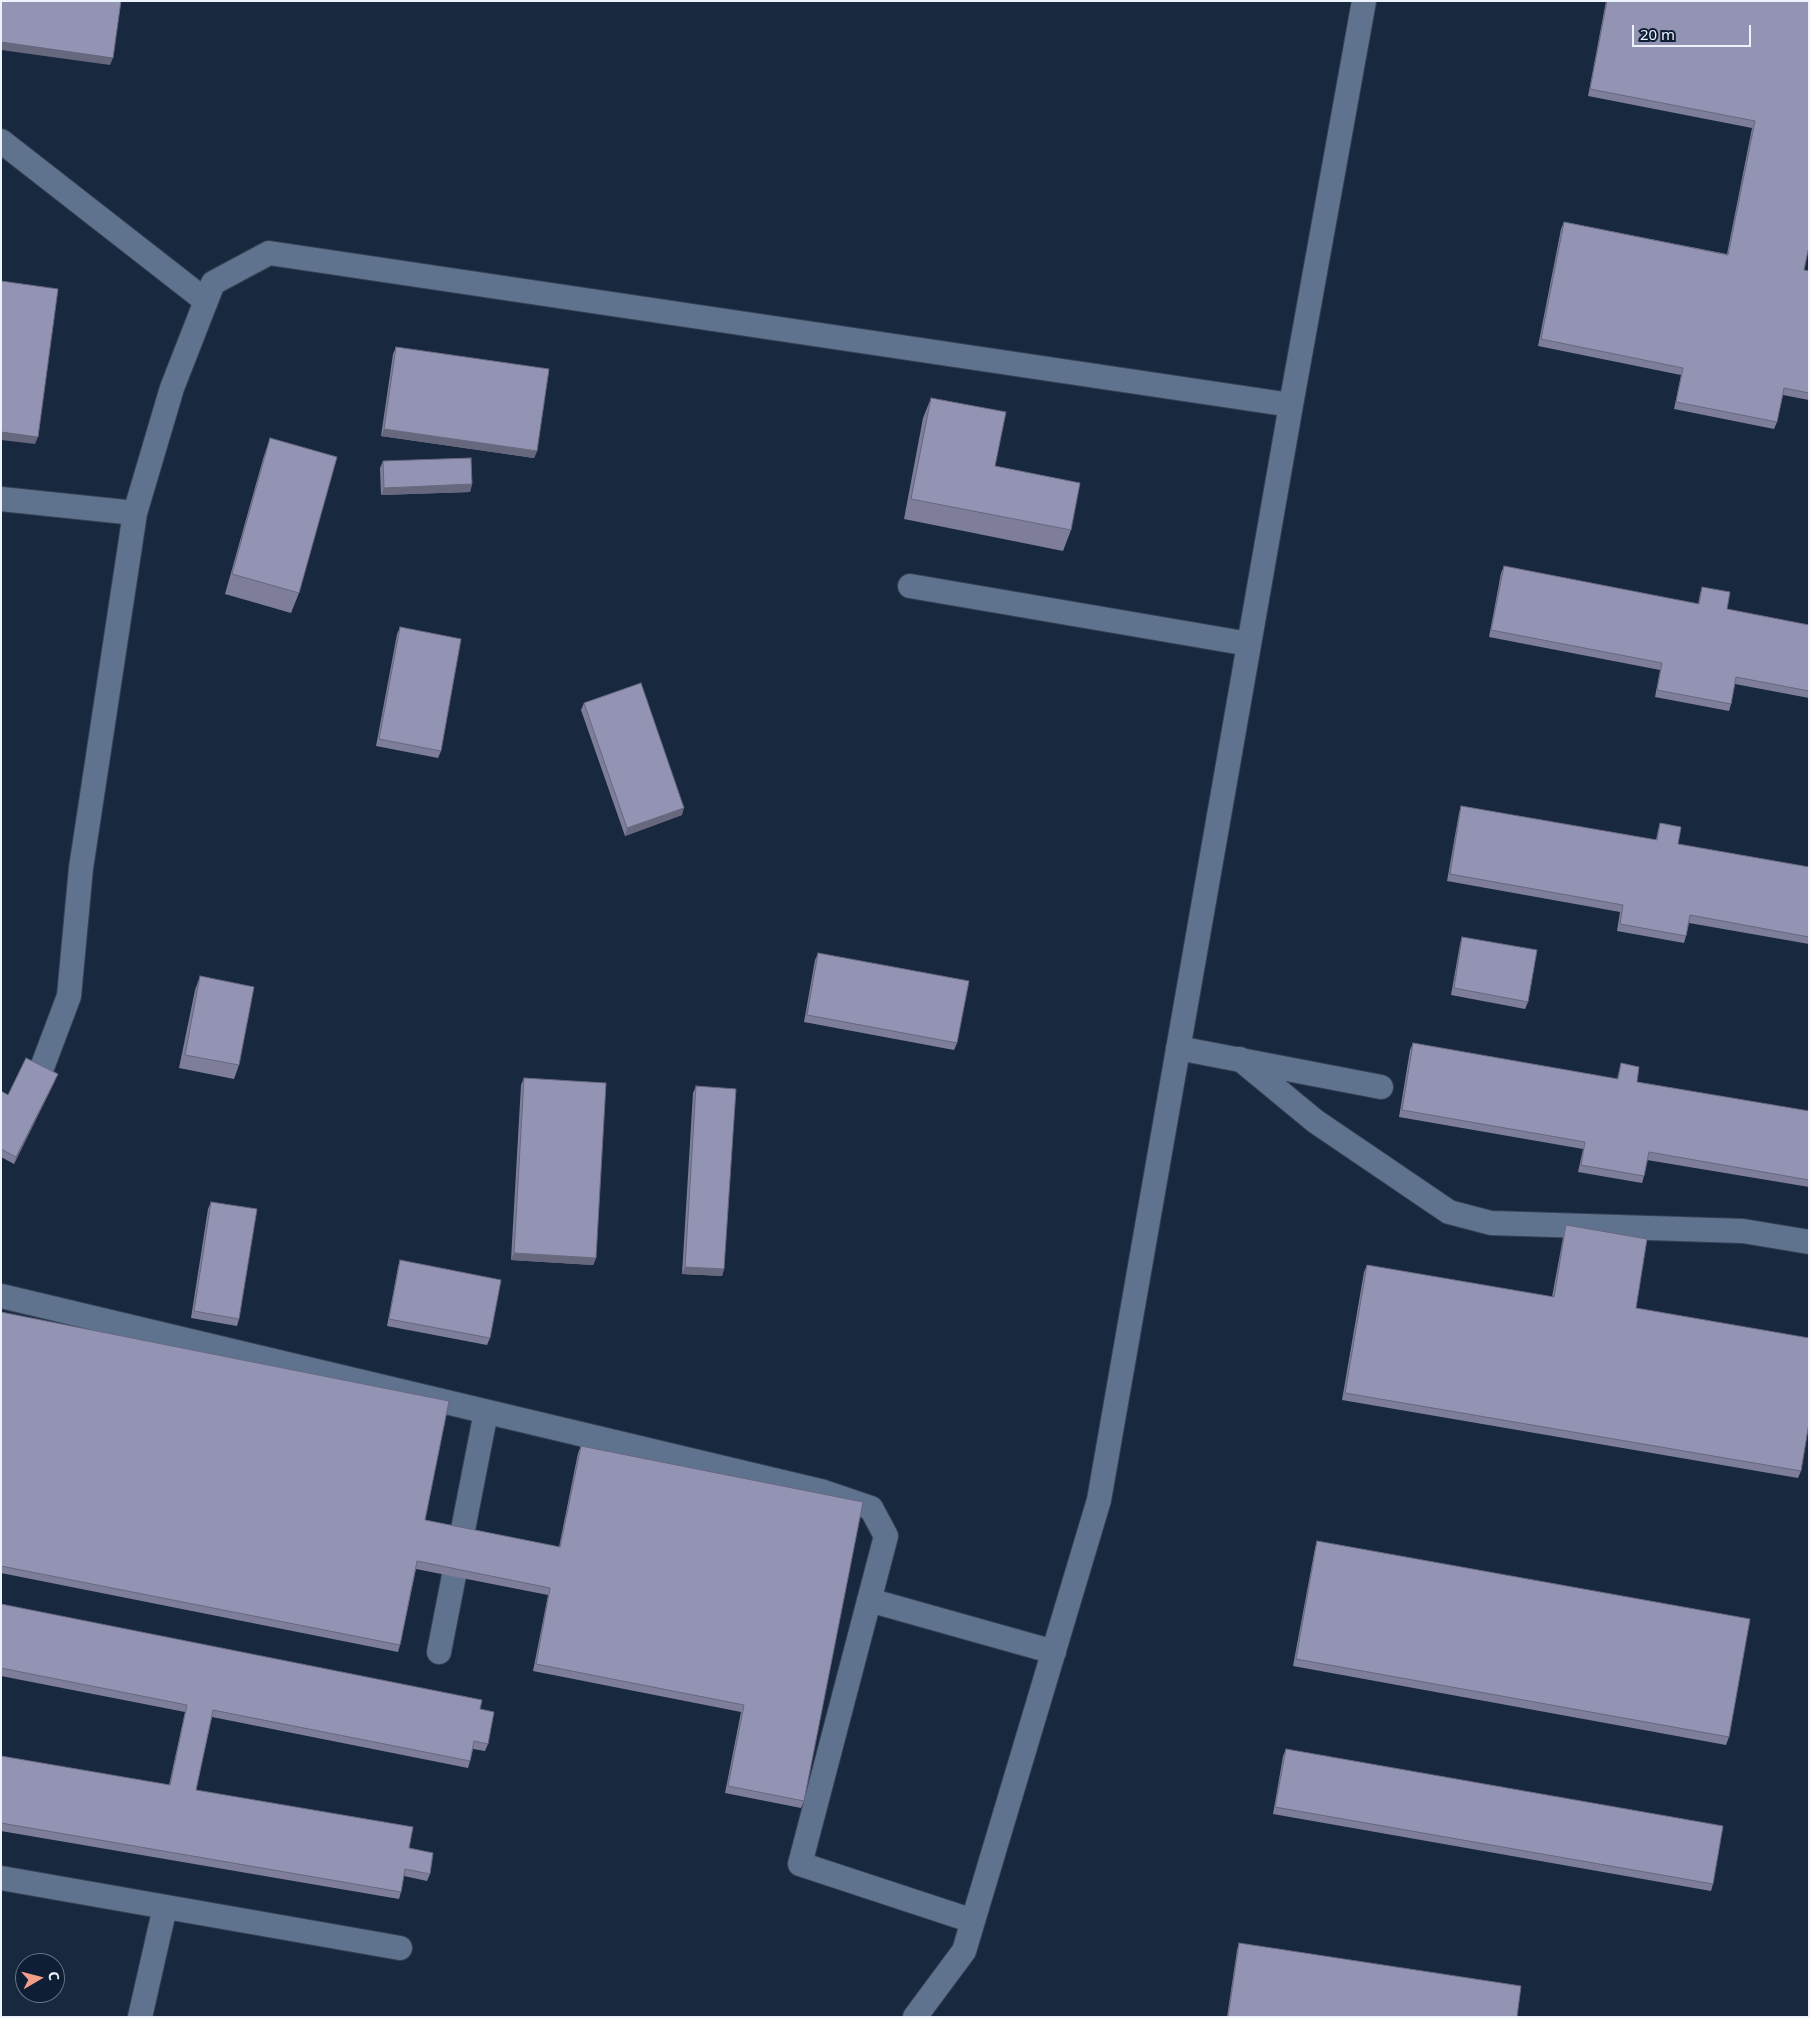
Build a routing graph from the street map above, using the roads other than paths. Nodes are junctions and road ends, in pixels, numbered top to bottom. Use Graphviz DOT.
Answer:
graph roads {
  1 [pos="1364,1"];
  2 [pos="1,141"];
  3 [pos="206,301"];
  4 [pos="1291,405"];
  5 [pos="1,499"];
  6 [pos="135,513"];
  7 [pos="910,586"];
  8 [pos="1249,644"];
  9 [pos="1178,1048"];
  10 [pos="1240,1060"];
  11 [pos="40,1074"];
  12 [pos="1381,1086"];
  13 [pos="1809,1242"];
  14 [pos="1,1296"];
  15 [pos="486,1412"];
  16 [pos="869,1600"];
  17 [pos="439,1652"];
  18 [pos="1054,1652"];
  19 [pos="1,1878"];
  20 [pos="165,1907"];
  21 [pos="973,1921"];
  22 [pos="400,1948"];
  23 [pos="140,2017"];
  24 [pos="915,2017"];
  1 -- 4 [label="lane"];
  2 -- 3 [label="lane"];
  3 -- 4 [label="lane"];
  3 -- 6 [label="lane"];
  4 -- 8 [label="lane"];
  5 -- 6 [label="lane"];
  6 -- 11 [label="lane"];
  7 -- 8 [label="lane"];
  8 -- 9 [label="lane"];
  9 -- 10 [label="lane"];
  9 -- 18 [label="lane"];
  10 -- 12 [label="lane"];
  10 -- 13 [label="lane"];
  14 -- 15 [label="lane"];
  15 -- 16 [label="lane"];
  15 -- 17 [label="lane"];
  16 -- 18 [label="lane"];
  16 -- 21 [label="lane"];
  18 -- 21 [label="lane"];
  19 -- 20 [label="lane"];
  20 -- 22 [label="lane"];
  20 -- 23 [label="lane"];
  21 -- 24 [label="lane"];
}
